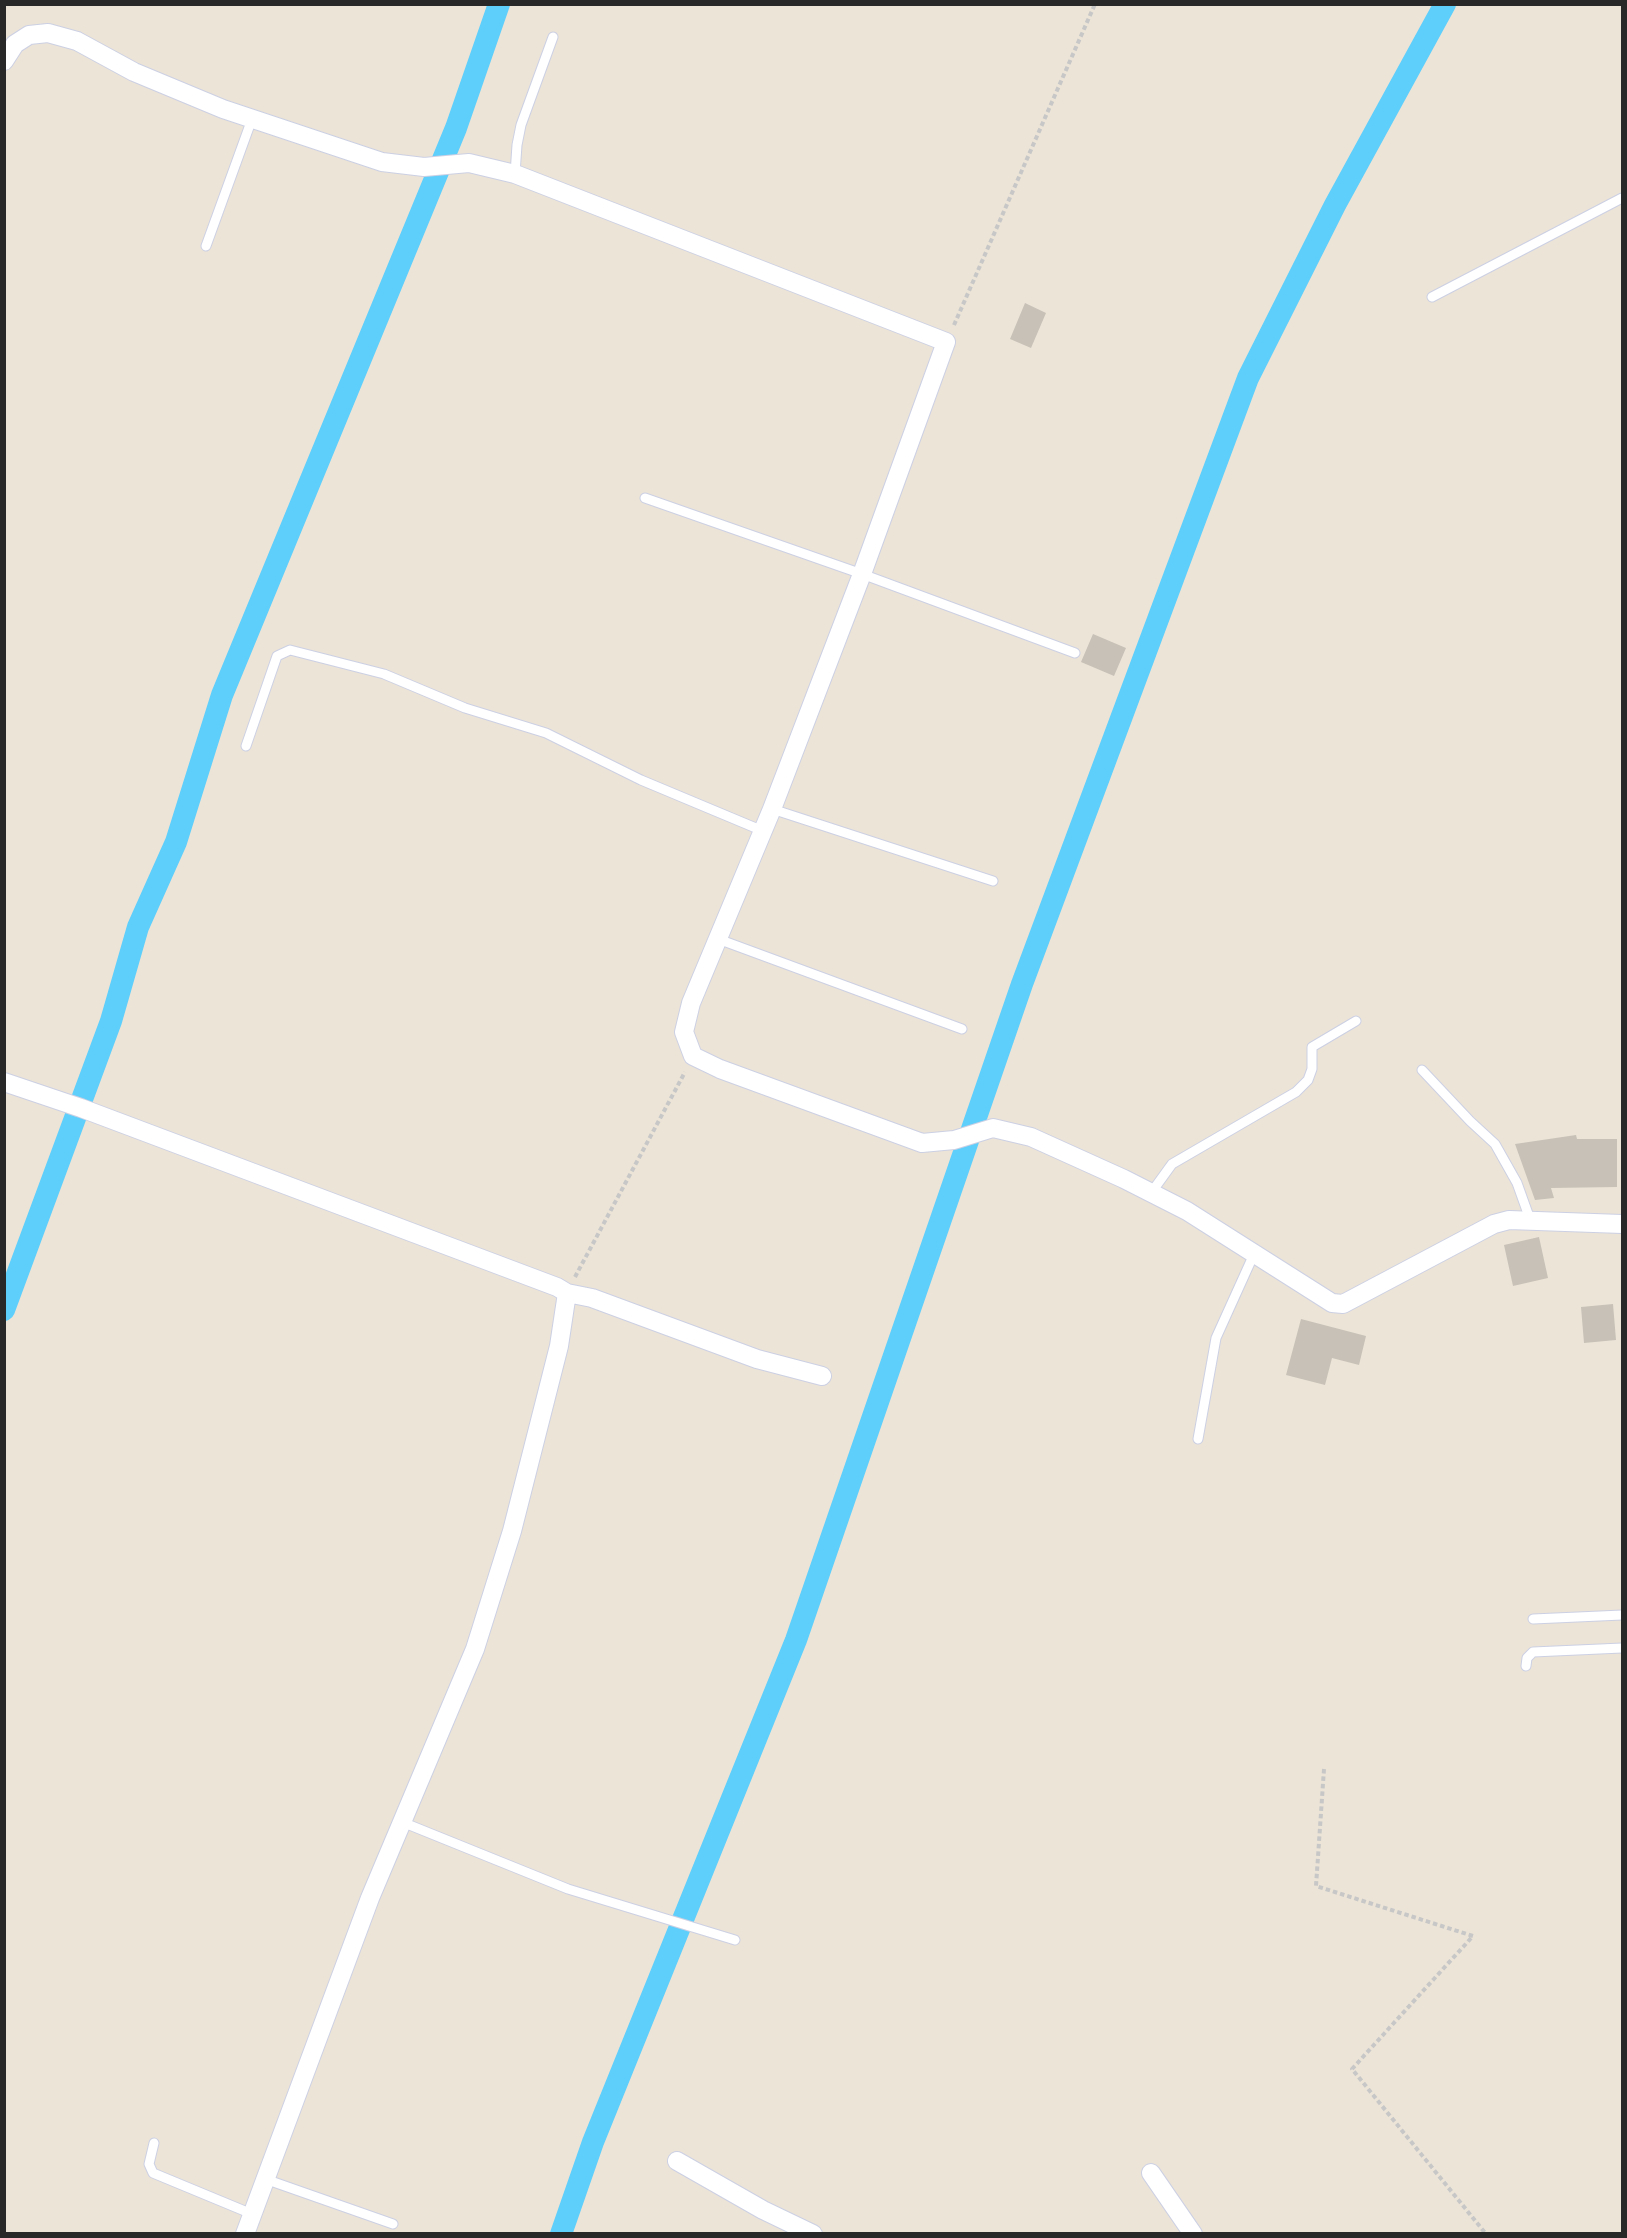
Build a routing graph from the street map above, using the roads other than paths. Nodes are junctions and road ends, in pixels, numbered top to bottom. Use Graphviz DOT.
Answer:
graph roads {
  1 [pos="553,37"];
  2 [pos="4,61"];
  3 [pos="252,119"];
  4 [pos="515,174"];
  5 [pos="1623,198"];
  6 [pos="206,246"];
  7 [pos="1431,297"];
  8 [pos="645,498"];
  9 [pos="862,574"];
  10 [pos="1075,653"];
  11 [pos="246,746"];
  12 [pos="772,809"];
  13 [pos="763,831"];
  14 [pos="993,881"];
  15 [pos="718,939"];
  16 [pos="1356,1021"];
  17 [pos="962,1029"];
  18 [pos="1422,1070"];
  19 [pos="4,1082"];
  20 [pos="1151,1193"];
  21 [pos="1531,1222"];
  22 [pos="1623,1224"];
  23 [pos="1254,1254"];
  24 [pos="567,1293"];
  25 [pos="822,1376"];
  26 [pos="1198,1439"];
  27 [pos="1623,1615"];
  28 [pos="1533,1619"];
  29 [pos="1623,1648"];
  30 [pos="1526,1666"];
  31 [pos="402,1822"];
  32 [pos="735,1940"];
  33 [pos="154,2143"];
  34 [pos="677,2161"];
  35 [pos="1151,2173"];
  36 [pos="265,2179"];
  37 [pos="252,2214"];
  38 [pos="393,2224"];
  39 [pos="245,2234"];
  40 [pos="813,2234"];
  41 [pos="1193,2234"];
  1 -- 4 [label="lane"];
  2 -- 3 [label="street"];
  3 -- 4 [label="street"];
  3 -- 6 [label="lane"];
  4 -- 9 [label="street"];
  5 -- 7 [label="lane"];
  8 -- 9 [label="lane"];
  9 -- 10 [label="lane"];
  9 -- 12 [label="street"];
  11 -- 13 [label="lane"];
  12 -- 13 [label="street"];
  12 -- 14 [label="lane"];
  13 -- 15 [label="street"];
  15 -- 17 [label="lane"];
  15 -- 20 [label="street"];
  16 -- 20 [label="lane"];
  18 -- 21 [label="lane"];
  19 -- 24 [label="street"];
  20 -- 23 [label="street"];
  21 -- 22 [label="street"];
  21 -- 23 [label="street"];
  23 -- 26 [label="lane"];
  24 -- 25 [label="street"];
  24 -- 31 [label="street"];
  27 -- 28 [label="lane"];
  29 -- 30 [label="lane"];
  31 -- 32 [label="lane"];
  31 -- 36 [label="street"];
  33 -- 37 [label="lane"];
  34 -- 40 [label="street"];
  35 -- 41 [label="street"];
  36 -- 37 [label="street"];
  36 -- 38 [label="lane"];
  37 -- 39 [label="street"];
}
